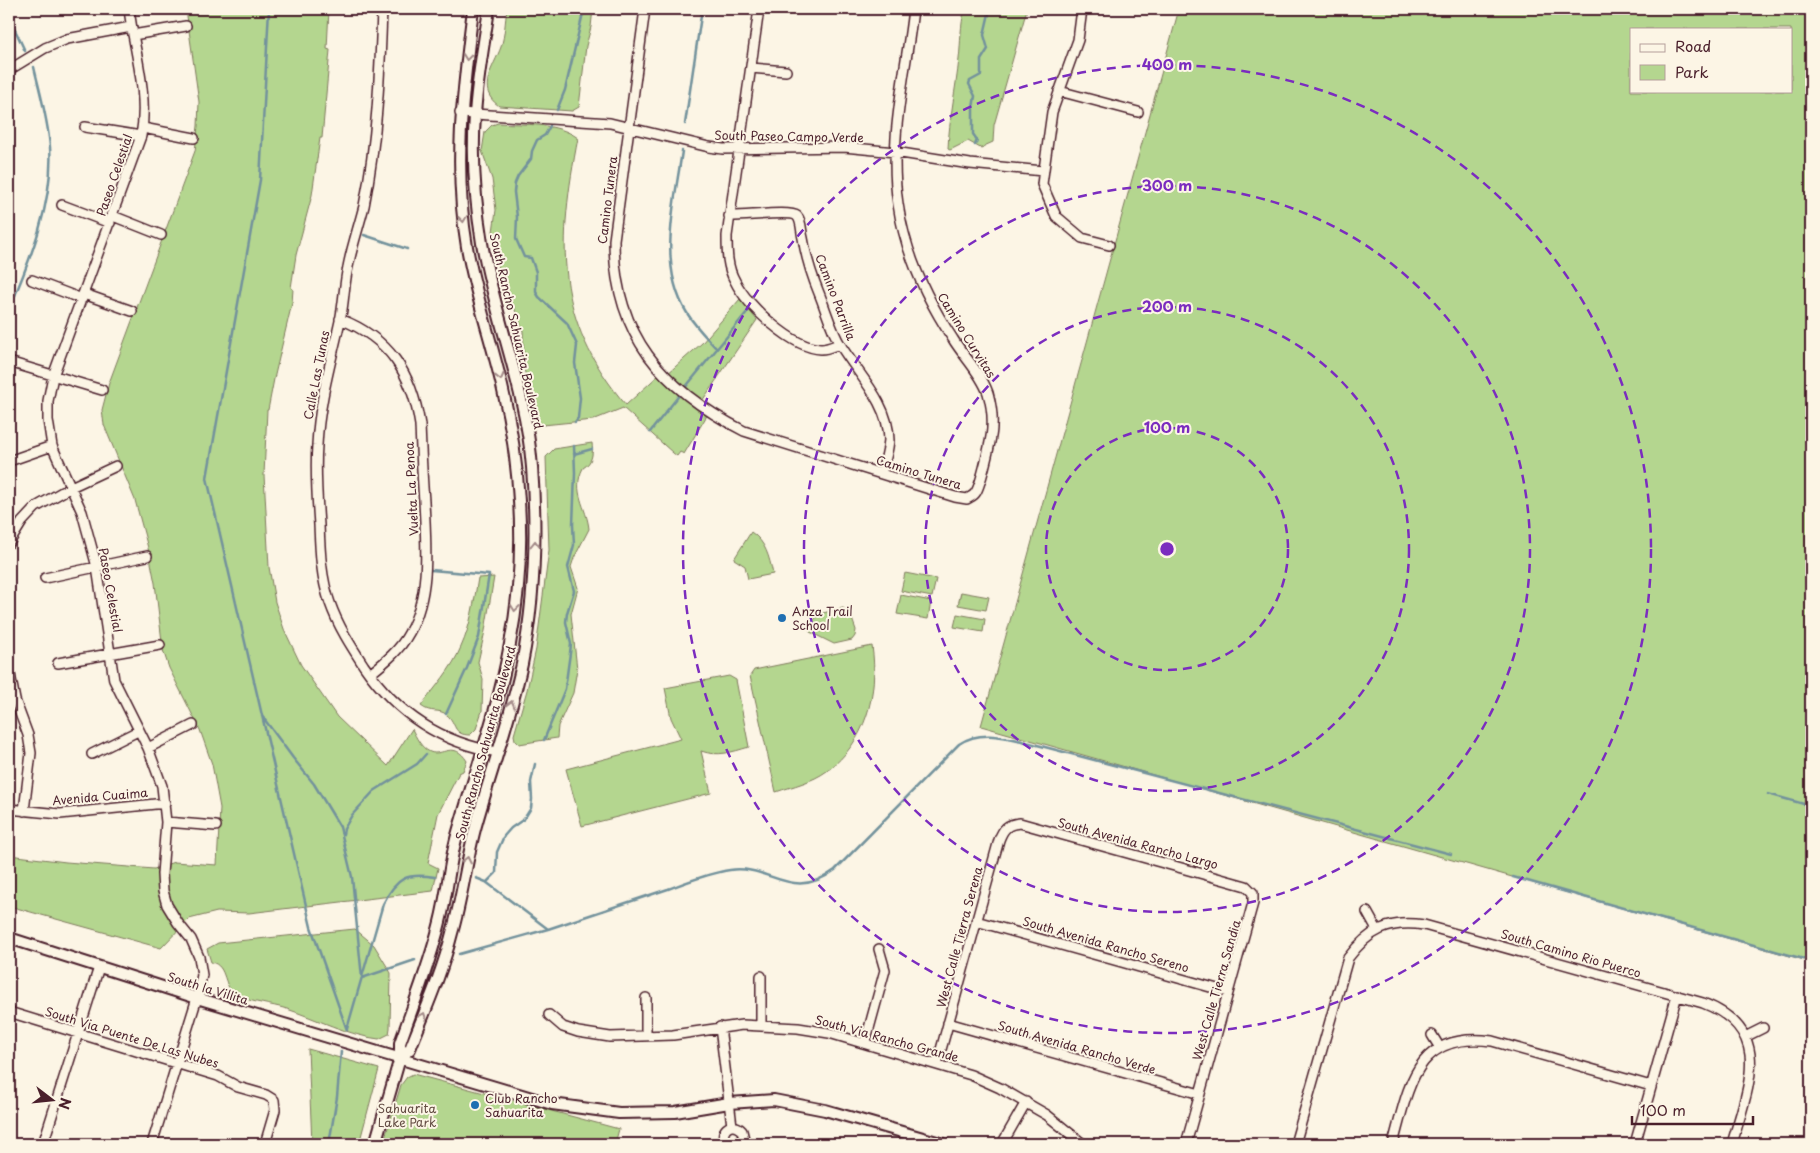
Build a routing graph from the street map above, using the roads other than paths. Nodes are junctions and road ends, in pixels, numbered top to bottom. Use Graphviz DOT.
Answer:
graph roads {
  1 [pos="129,9"];
  2 [pos="382,9"];
  3 [pos="473,9"];
  4 [pos="488,9"];
  5 [pos="645,9"];
  6 [pos="759,9"];
  7 [pos="913,9"];
  8 [pos="1082,9"];
  9 [pos="186,26"];
  10 [pos="132,31"];
  11 [pos="751,68"];
  12 [pos="9,70"];
  13 [pos="786,71"];
  14 [pos="1060,91"];
  15 [pos="1138,112"];
  16 [pos="460,113"];
  17 [pos="475,114"];
  18 [pos="85,127"];
  19 [pos="629,127"];
  20 [pos="142,132"];
  21 [pos="194,138"];
  22 [pos="740,150"];
  23 [pos="895,152"];
  24 [pos="1044,171"];
  25 [pos="62,204"];
  26 [pos="729,216"];
  27 [pos="112,220"];
  28 [pos="160,235"];
  29 [pos="1109,246"];
  30 [pos="32,280"];
  31 [pos="83,296"];
  32 [pos="132,312"];
  33 [pos="340,319"];
  34 [pos="840,344"];
  35 [pos="9,362"];
  36 [pos="54,376"];
  37 [pos="102,390"];
  38 [pos="52,446"];
  39 [pos="10,461"];
  40 [pos="116,466"];
  41 [pos="881,473"];
  42 [pos="71,487"];
  43 [pos="972,496"];
  44 [pos="9,543"];
  45 [pos="147,556"];
  46 [pos="97,567"];
  47 [pos="45,578"];
  48 [pos="160,645"];
  49 [pos="110,653"];
  50 [pos="58,664"];
  51 [pos="9,669"];
  52 [pos="370,674"];
  53 [pos="194,725"];
  54 [pos="138,731"];
  55 [pos="148,748"];
  56 [pos="483,750"];
  57 [pos="498,752"];
  58 [pos="92,754"];
  59 [pos="165,803"];
  60 [pos="9,809"];
  61 [pos="24,811"];
  62 [pos="166,822"];
  63 [pos="1013,824"];
  64 [pos="216,826"];
  65 [pos="1253,893"];
  66 [pos="1368,912"];
  67 [pos="976,921"];
  68 [pos="1377,930"];
  69 [pos="9,938"];
  70 [pos="878,949"];
  71 [pos="99,967"];
  72 [pos="761,976"];
  73 [pos="1228,992"];
  74 [pos="1677,995"];
  75 [pos="197,998"];
  76 [pos="646,998"];
  77 [pos="9,1012"];
  78 [pos="549,1015"];
  79 [pos="948,1023"];
  80 [pos="761,1025"];
  81 [pos="720,1027"];
  82 [pos="1763,1028"];
  83 [pos="78,1033"];
  84 [pos="1432,1035"];
  85 [pos="646,1036"];
  86 [pos="1746,1037"];
  87 [pos="865,1043"];
  88 [pos="1440,1048"];
  89 [pos="400,1058"];
  90 [pos="177,1063"];
  91 [pos="937,1064"];
  92 [pos="1651,1086"];
  93 [pos="1200,1094"];
  94 [pos="1026,1102"];
  95 [pos="729,1103"];
  96 [pos="732,1126"];
  97 [pos="43,1144"];
  98 [pos="152,1144"];
  99 [pos="265,1144"];
  100 [pos="375,1144"];
  101 [pos="727,1144"];
  102 [pos="740,1144"];
  103 [pos="944,1144"];
  104 [pos="1002,1144"];
  105 [pos="1083,1144"];
  106 [pos="1186,1144"];
  107 [pos="1295,1144"];
  108 [pos="1393,1144"];
  109 [pos="1635,1144"];
  110 [pos="1732,1144"];
  1 -- 10 [label="street, Paseo Celestial"];
  2 -- 33 [label="street, Calle Las Tunas"];
  3 -- 16 [label="street, South Rancho Sahuarita Boulevard, one-way"];
  4 -- 17 [label="street, South Rancho Sahuarita Boulevard"];
  5 -- 19 [label="street, Camino Tunera"];
  6 -- 11 [label="street"];
  7 -- 23 [label="street, Camino Curvitas"];
  8 -- 14 [label="street"];
  9 -- 10 [label="street"];
  10 -- 12 [label="street"];
  10 -- 20 [label="street, Paseo Celestial"];
  11 -- 13 [label="street"];
  11 -- 22 [label="street"];
  14 -- 15 [label="street"];
  14 -- 24 [label="street"];
  16 -- 17 [label="street, South Paseo Campo Verde"];
  16 -- 56 [label="street, South Rancho Sahuarita Boulevard, one-way"];
  17 -- 19 [label="street, South Paseo Campo Verde"];
  57 -- 17 [label="street, South Rancho Sahuarita Boulevard, one-way"];
  18 -- 20 [label="street"];
  19 -- 22 [label="street, South Paseo Campo Verde"];
  19 -- 41 [label="street, Camino Tunera"];
  20 -- 21 [label="street"];
  20 -- 27 [label="street, Paseo Celestial"];
  22 -- 23 [label="street, South Paseo Campo Verde"];
  22 -- 26 [label="street"];
  23 -- 24 [label="street, South Paseo Campo Verde"];
  23 -- 43 [label="street, Camino Curvitas"];
  24 -- 29 [label="street"];
  25 -- 27 [label="street"];
  26 -- 34 [label="street"];
  26 -- 34 [label="street, Camino Parrilla"];
  27 -- 28 [label="street"];
  27 -- 31 [label="street, Paseo Celestial"];
  30 -- 31 [label="street"];
  31 -- 32 [label="street"];
  31 -- 36 [label="street, Paseo Celestial"];
  33 -- 52 [label="street, Calle Las Tunas"];
  33 -- 52 [label="street, Vuelta La Penoa"];
  34 -- 41 [label="street, Camino Parrilla"];
  35 -- 36 [label="street"];
  36 -- 37 [label="street"];
  36 -- 38 [label="street, Paseo Celestial"];
  38 -- 39 [label="street"];
  38 -- 42 [label="street, Paseo Celestial"];
  40 -- 42 [label="street"];
  41 -- 43 [label="street, Camino Tunera"];
  42 -- 44 [label="street"];
  42 -- 46 [label="street, Paseo Celestial"];
  45 -- 46 [label="street"];
  46 -- 47 [label="street"];
  46 -- 49 [label="street, Paseo Celestial"];
  48 -- 49 [label="street"];
  49 -- 50 [label="street"];
  49 -- 54 [label="street, Paseo Celestial"];
  51 -- 61 [label="street"];
  52 -- 56 [label="street, Calle Las Tunas"];
  53 -- 55 [label="street"];
  54 -- 55 [label="street, Paseo Celestial"];
  54 -- 58 [label="street"];
  55 -- 59 [label="street, Paseo Celestial"];
  56 -- 57 [label="street, Calle Las Tunas"];
  56 -- 89 [label="street, South Rancho Sahuarita Boulevard"];
  89 -- 57 [label="street, South Rancho Sahuarita Boulevard, one-way"];
  59 -- 61 [label="street, Avenida Cuaima"];
  59 -- 62 [label="street, Paseo Celestial"];
  60 -- 61 [label="street, Avenida Cuaima"];
  62 -- 64 [label="street"];
  62 -- 75 [label="street, Paseo Celestial"];
  63 -- 65 [label="street, South Avenida Rancho Largo"];
  63 -- 67 [label="street, West Calle Tierra Serena"];
  65 -- 73 [label="street, West Calle Tierra Sandia"];
  66 -- 68 [label="street"];
  67 -- 73 [label="street, South Avenida Rancho Sereno"];
  67 -- 79 [label="street, West Calle Tierra Serena"];
  68 -- 74 [label="street, South Camino Rio Puerco"];
  68 -- 107 [label="street"];
  69 -- 71 [label="street, South la Villita"];
  70 -- 87 [label="street"];
  71 -- 75 [label="street, South la Villita"];
  71 -- 83 [label="street"];
  72 -- 80 [label="street"];
  73 -- 93 [label="street, West Calle Tierra Sandia"];
  74 -- 86 [label="street, South Camino Rio Puerco"];
  74 -- 92 [label="street"];
  75 -- 89 [label="street, South la Villita"];
  75 -- 90 [label="street, Paseo Celestial"];
  76 -- 85 [label="street"];
  77 -- 83 [label="street, South Via Puente De Las Nubes"];
  78 -- 85 [label="street, South Via Rancho Grande"];
  79 -- 91 [label="street, West Calle Tierra Serena"];
  79 -- 93 [label="street, South Avenida Rancho Verde"];
  80 -- 81 [label="street, South Via Rancho Grande"];
  80 -- 87 [label="street, South Via Rancho Grande"];
  81 -- 85 [label="street, South Via Rancho Grande"];
  81 -- 95 [label="street"];
  82 -- 86 [label="street"];
  83 -- 90 [label="street, South Via Puente De Las Nubes"];
  83 -- 97 [label="street"];
  84 -- 88 [label="street"];
  86 -- 110 [label="street"];
  87 -- 91 [label="street, South Via Rancho Grande"];
  88 -- 92 [label="street"];
  88 -- 108 [label="street"];
  89 -- 95 [label="street, South la Villita"];
  89 -- 100 [label="street, South Rancho Sahuarita Boulevard"];
  90 -- 98 [label="street, Paseo Celestial"];
  90 -- 99 [label="street, South Via Puente De Las Nubes"];
  91 -- 94 [label="street, South Via Rancho Grande"];
  92 -- 109 [label="street"];
  93 -- 106 [label="street, West Calle Tierra Sandia"];
  94 -- 104 [label="street"];
  94 -- 105 [label="street, South Via Rancho Grande"];
  95 -- 96 [label="street"];
  95 -- 103 [label="street, South la Villita"];
  96 -- 101 [label="street"];
  96 -- 102 [label="street"];
}
